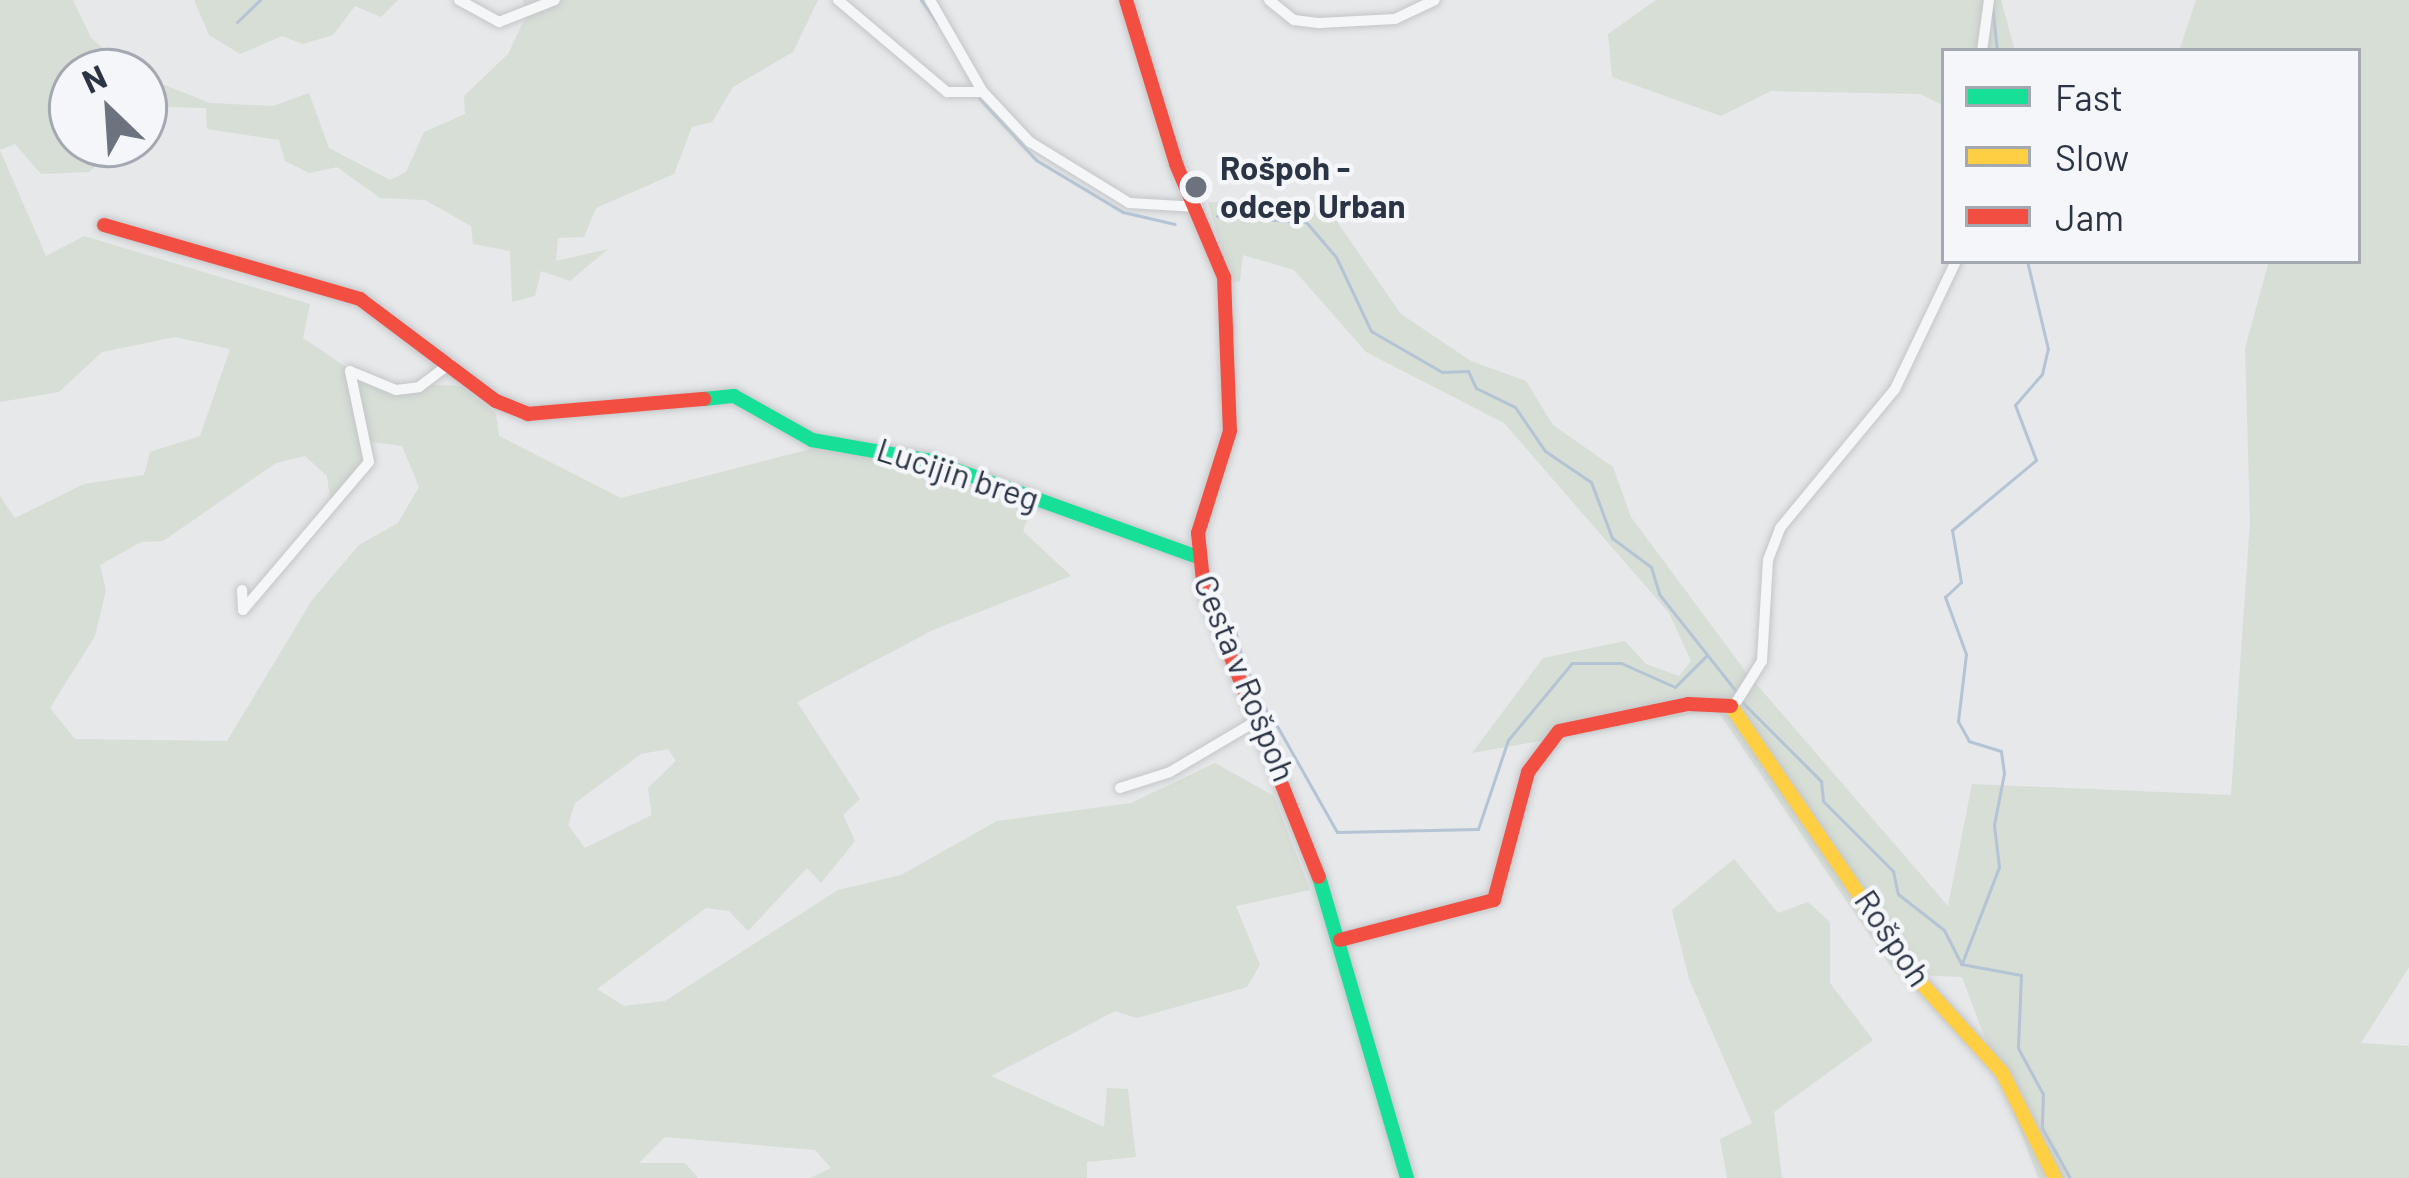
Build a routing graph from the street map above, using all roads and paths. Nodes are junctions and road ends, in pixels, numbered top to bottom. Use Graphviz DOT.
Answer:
graph roads {
  1 [pos="459,0"];
  2 [pos="555,0"];
  3 [pos="838,0"];
  4 [pos="930,0"];
  5 [pos="1126,0"];
  6 [pos="1269,0"];
  7 [pos="1435,0"];
  8 [pos="1989,0"];
  9 [pos="1982,48"];
  10 [pos="983,92"];
  11 [pos="1198,207"];
  12 [pos="104,225"];
  13 [pos="1955,264"];
  14 [pos="450,364"];
  15 [pos="1197,557"];
  16 [pos="242,590"];
  17 [pos="1738,700"];
  18 [pos="1258,720"];
  19 [pos="1120,788"];
  20 [pos="1340,940"];
  21 [pos="1407,1178"];
  22 [pos="2055,1178"];
  1 -- 2 [label="street"];
  3 -- 10 [label="street"];
  4 -- 10 [label="street"];
  5 -- 11 [label="street, Cesta v Rošpoh"];
  6 -- 7 [label="street"];
  8 -- 9 [label="street"];
  10 -- 11 [label="street"];
  11 -- 15 [label="street, Cesta v Rošpoh"];
  12 -- 14 [label="street, Lucijin breg"];
  13 -- 17 [label="street"];
  14 -- 15 [label="street, Lucijin breg"];
  14 -- 16 [label="street"];
  15 -- 18 [label="street, Cesta v Rošpoh"];
  17 -- 20 [label="street"];
  17 -- 22 [label="street, Rošpoh"];
  18 -- 19 [label="street"];
  18 -- 20 [label="street, Cesta v Rošpoh"];
  20 -- 21 [label="street, Cesta v Rošpoh"];
}
